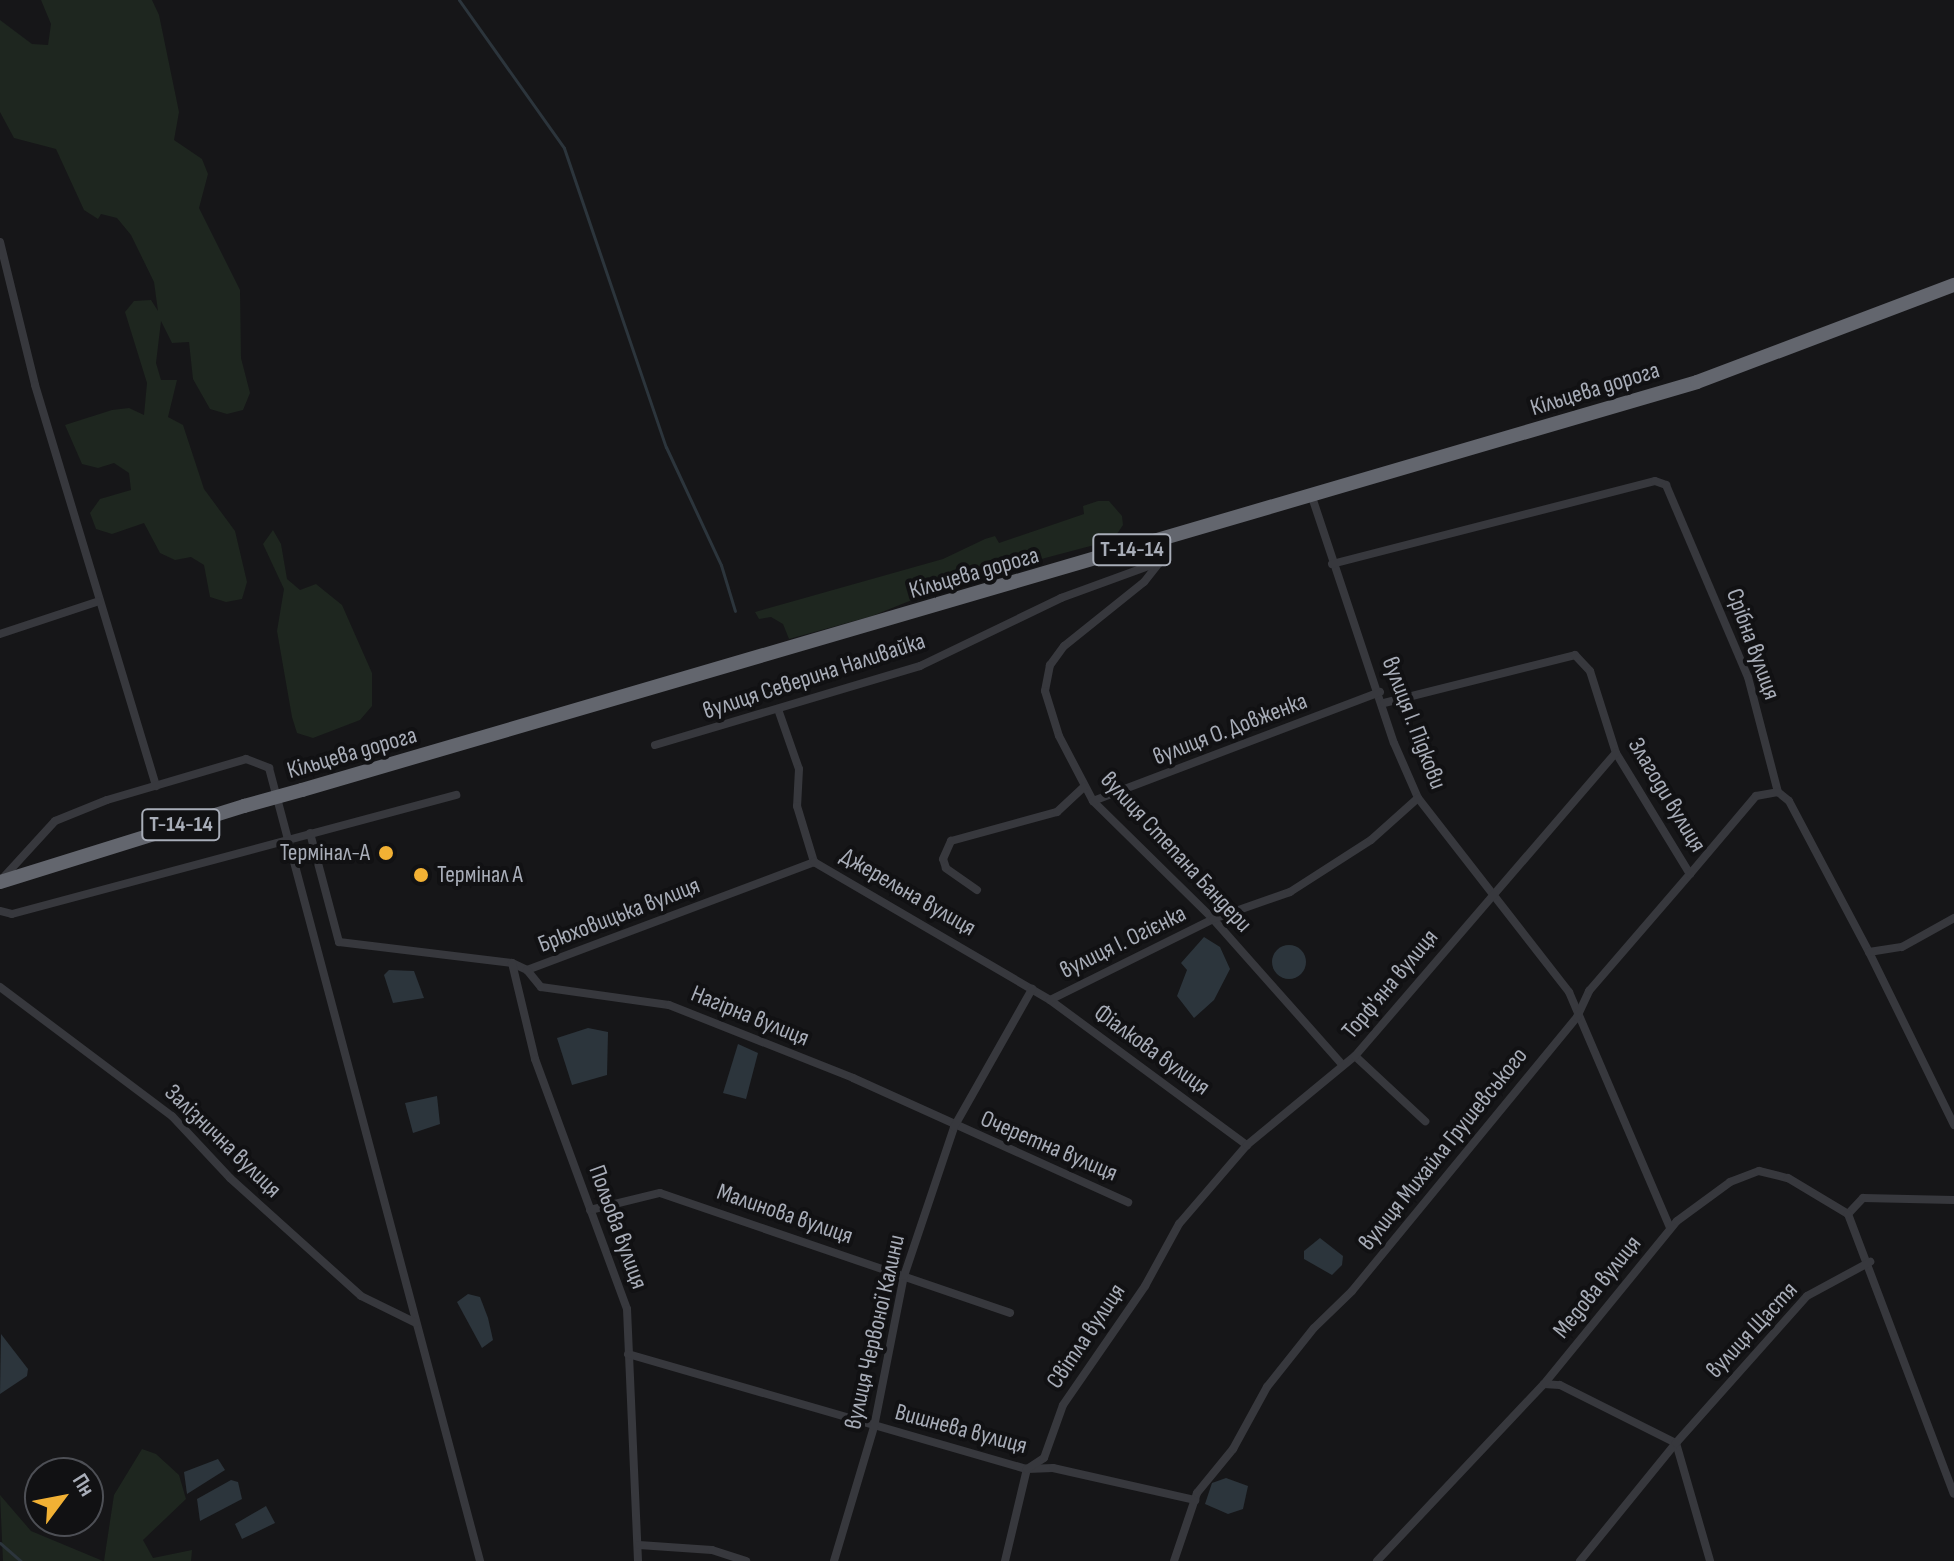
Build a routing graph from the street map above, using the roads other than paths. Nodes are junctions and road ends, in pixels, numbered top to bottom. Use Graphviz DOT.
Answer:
graph roads {
  1 [pos="0,242"];
  2 [pos="1954,285"];
  3 [pos="1312,497"];
  4 [pos="1151,544"];
  5 [pos="1159,563"];
  6 [pos="1332,564"];
  7 [pos="99,601"];
  8 [pos="0,634"];
  9 [pos="1380,692"];
  10 [pos="1384,703"];
  11 [pos="779,712"];
  12 [pos="655,745"];
  13 [pos="1616,753"];
  14 [pos="156,786"];
  15 [pos="1084,787"];
  16 [pos="1778,792"];
  17 [pos="456,795"];
  18 [pos="1418,798"];
  19 [pos="1093,801"];
  20 [pos="310,833"];
  21 [pos="287,838"];
  22 [pos="814,862"];
  23 [pos="1690,874"];
  24 [pos="0,882"];
  25 [pos="977,890"];
  26 [pos="1491,895"];
  27 [pos="0,911"];
  28 [pos="1954,918"];
  29 [pos="1213,919"];
  30 [pos="1869,952"];
  31 [pos="512,963"];
  32 [pos="527,970"];
  33 [pos="0,987"];
  34 [pos="1032,989"];
  35 [pos="1050,1000"];
  36 [pos="1577,1017"];
  37 [pos="1355,1056"];
  38 [pos="1341,1063"];
  39 [pos="1425,1121"];
  40 [pos="1954,1125"];
  41 [pos="954,1127"];
  42 [pos="1247,1145"];
  43 [pos="1954,1200"];
  44 [pos="1128,1202"];
  45 [pos="590,1210"];
  46 [pos="1848,1214"];
  47 [pos="1179,1224"];
  48 [pos="1670,1228"];
  49 [pos="1870,1262"];
  50 [pos="904,1276"];
  51 [pos="1010,1313"];
  52 [pos="416,1323"];
  53 [pos="628,1354"];
  54 [pos="1544,1384"];
  55 [pos="874,1427"];
  56 [pos="1676,1443"];
  57 [pos="1027,1469"];
  58 [pos="1954,1494"];
  59 [pos="1195,1500"];
  60 [pos="639,1545"];
  61 [pos="480,1561"];
  62 [pos="638,1561"];
  63 [pos="746,1561"];
  64 [pos="834,1561"];
  65 [pos="1005,1561"];
  66 [pos="1174,1561"];
  67 [pos="1377,1561"];
  68 [pos="1580,1561"];
  69 [pos="1710,1561"];
  1 -- 7 [label="street"];
  2 -- 3 [label="highway, Кільцева дорога / Т-14-14"];
  3 -- 4 [label="highway, Кільцева дорога / Т-14-14"];
  3 -- 6 [label="street, вулиця І. Підкови"];
  4 -- 5 [label="street"];
  4 -- 24 [label="highway, Кільцева дорога / Т-14-14, bridge"];
  5 -- 11 [label="street, вулиця Северина Наливайка"];
  5 -- 15 [label="street, вулиця Степана Бандери"];
  6 -- 9 [label="street, вулиця І. Підкови"];
  6 -- 16 [label="street, Срібна вулиця"];
  7 -- 8 [label="street"];
  7 -- 14 [label="street"];
  9 -- 10 [label="street, вулиця І. Підкови"];
  9 -- 19 [label="street, вулиця О. Довженка"];
  10 -- 13 [label="street, Злагоди вулиця"];
  10 -- 18 [label="street, вулиця І. Підкови"];
  11 -- 12 [label="street, вулиця Северина Наливайка"];
  11 -- 22 [label="street, Джерельна вулиця"];
  13 -- 23 [label="street, Злагоди вулиця"];
  13 -- 26 [label="street, Торф'яна вулиця"];
  14 -- 21 [label="street"];
  14 -- 24 [label="street"];
  15 -- 19 [label="street, вулиця Степана Бандери"];
  15 -- 25 [label="street"];
  16 -- 23 [label="street, вулиця Михайла Грушевського"];
  16 -- 30 [label="street, Срібна вулиця"];
  17 -- 20 [label="street"];
  18 -- 26 [label="street, вулиця І. Підкови"];
  18 -- 29 [label="street, вулиця І. Огієнка"];
  19 -- 29 [label="street, вулиця Степана Бандери"];
  20 -- 21 [label="street"];
  20 -- 31 [label="street, Брюховицька вулиця"];
  21 -- 27 [label="street"];
  21 -- 52 [label="street"];
  22 -- 32 [label="street, Брюховицька вулиця"];
  22 -- 34 [label="street, Джерельна вулиця"];
  23 -- 36 [label="street, вулиця Михайла Грушевського"];
  26 -- 36 [label="street, вулиця І. Підкови"];
  26 -- 37 [label="street, Торф'яна вулиця"];
  28 -- 30 [label="street"];
  29 -- 35 [label="street, вулиця І. Огієнка"];
  29 -- 38 [label="street, вулиця Степана Бандери"];
  30 -- 40 [label="street, Срібна вулиця"];
  31 -- 32 [label="street, Брюховицька вулиця"];
  31 -- 45 [label="street, Польова вулиця"];
  32 -- 41 [label="street, Нагірна вулиця"];
  33 -- 52 [label="street, Залізнична вулиця"];
  34 -- 35 [label="street, Фіалкова вулиця"];
  34 -- 41 [label="street, вулиця Червоної Калини"];
  35 -- 42 [label="street, Фіалкова вулиця"];
  36 -- 48 [label="street, вулиця І. Підкови"];
  36 -- 59 [label="street, вулиця Михайла Грушевського"];
  37 -- 38 [label="street, Торф'яна вулиця"];
  37 -- 39 [label="street"];
  38 -- 42 [label="street, Торф'яна вулиця"];
  41 -- 44 [label="street, Очеретна вулиця"];
  41 -- 50 [label="street, вулиця Червоної Калини"];
  42 -- 47 [label="street, Торф'яна вулиця"];
  43 -- 46 [label="street"];
  45 -- 50 [label="street, Малинова вулиця"];
  45 -- 53 [label="street, Польова вулиця"];
  46 -- 48 [label="street, Медова вулиця"];
  46 -- 49 [label="street"];
  47 -- 57 [label="street, Світла вулиця"];
  48 -- 54 [label="street, Медова вулиця"];
  49 -- 56 [label="street, вулиця Щастя"];
  49 -- 58 [label="street"];
  50 -- 51 [label="street, Малинова вулиця"];
  50 -- 55 [label="street, вулиця Червоної Калини"];
  52 -- 61 [label="street"];
  53 -- 55 [label="street, Вишнева вулиця"];
  53 -- 60 [label="street, Польова вулиця"];
  54 -- 56 [label="street"];
  54 -- 67 [label="street, Медова вулиця"];
  55 -- 57 [label="street, Вишнева вулиця"];
  55 -- 64 [label="street, вулиця Червоної Калини"];
  56 -- 68 [label="street, вулиця Щастя"];
  56 -- 69 [label="street"];
  57 -- 59 [label="street, Вишнева вулиця"];
  57 -- 65 [label="street, Світла вулиця"];
  59 -- 66 [label="street, вулиця Михайла Грушевського"];
  60 -- 62 [label="street, Польова вулиця"];
  60 -- 63 [label="street"];
}
